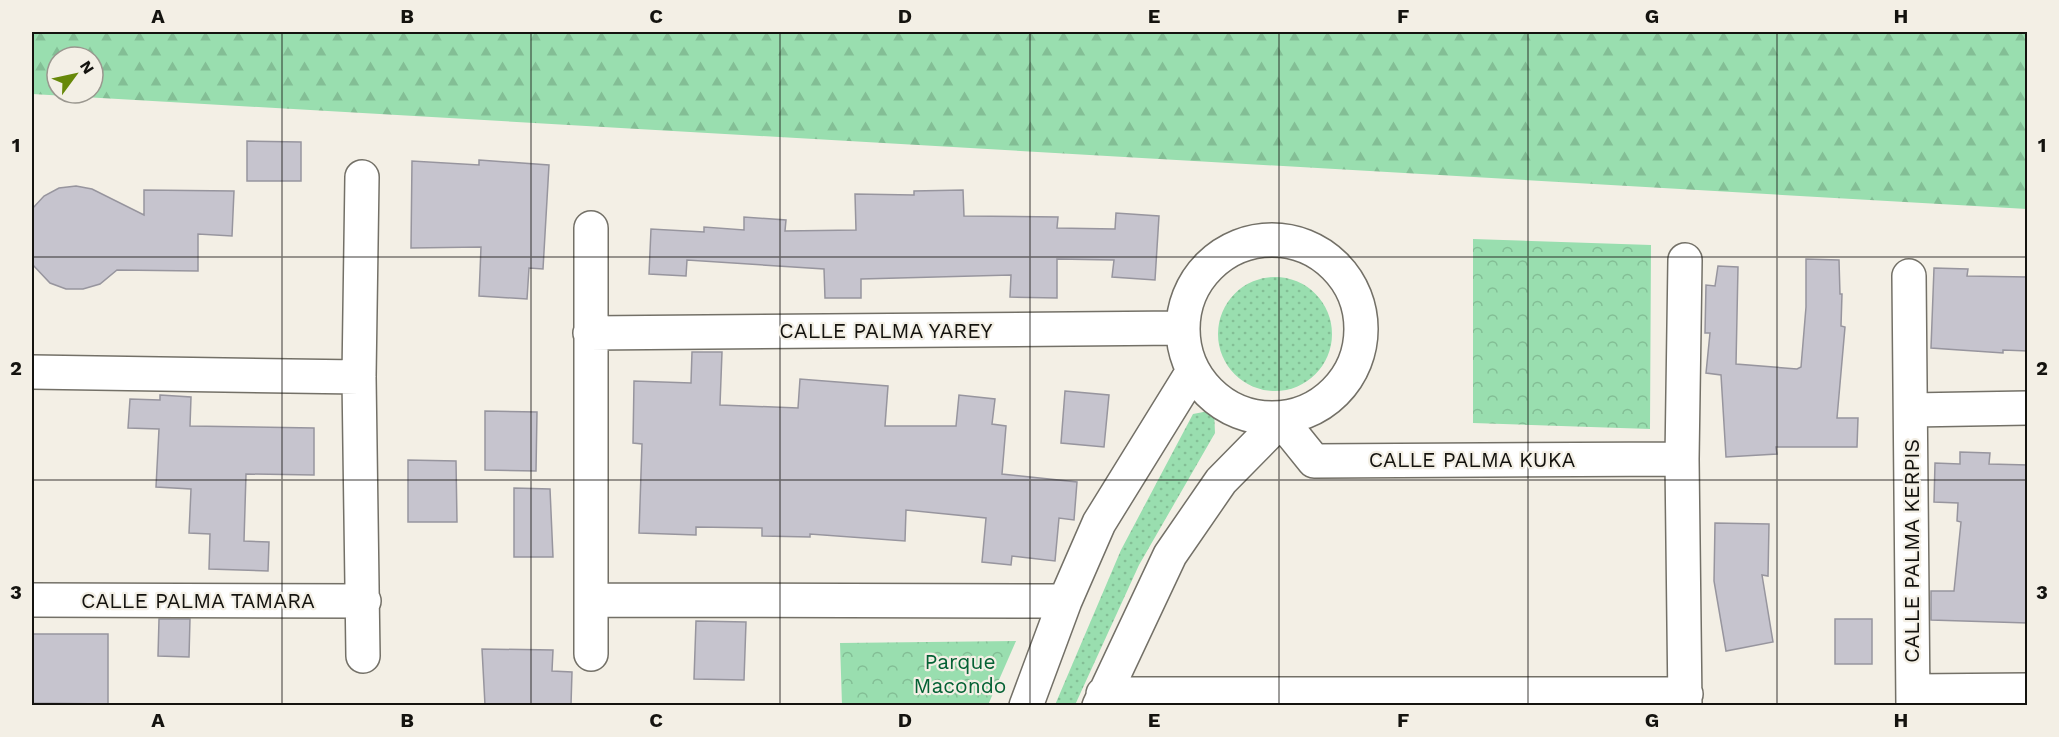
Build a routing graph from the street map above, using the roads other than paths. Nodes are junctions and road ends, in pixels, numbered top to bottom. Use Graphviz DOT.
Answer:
graph roads {
  1 [pos="362,177"];
  2 [pos="591,228"];
  3 [pos="1685,261"];
  4 [pos="1909,276"];
  5 [pos="1181,328"];
  6 [pos="590,333"];
  7 [pos="1193,371"];
  8 [pos="32,372"];
  9 [pos="359,377"];
  10 [pos="2028,408"];
  11 [pos="1911,410"];
  12 [pos="1281,420"];
  13 [pos="1682,459"];
  14 [pos="32,600"];
  15 [pos="591,600"];
  16 [pos="364,601"];
  17 [pos="1065,601"];
  18 [pos="591,654"];
  19 [pos="363,656"];
  20 [pos="2028,690"];
  21 [pos="1913,698"];
  22 [pos="1101,700"];
  23 [pos="1685,700"];
  24 [pos="1026,705"];
  1 -- 9 [label="street"];
  2 -- 6 [label="street"];
  3 -- 13 [label="street"];
  4 -- 11 [label="street, CALLE PALMA KERPIS"];
  5 -- 6 [label="street, CALLE PALMA YAREY"];
  5 -- 7 [label="street"];
  5 -- 12 [label="street"];
  6 -- 15 [label="street"];
  7 -- 12 [label="street"];
  7 -- 17 [label="street"];
  8 -- 9 [label="street"];
  9 -- 16 [label="street"];
  10 -- 11 [label="street, CALLE PALMA KERPIS"];
  11 -- 21 [label="street, CALLE PALMA KERPIS"];
  12 -- 13 [label="street, CALLE PALMA KUKA"];
  12 -- 22 [label="street"];
  13 -- 23 [label="street"];
  14 -- 16 [label="street, CALLE PALMA TAMARA"];
  15 -- 17 [label="street"];
  15 -- 18 [label="street"];
  16 -- 19 [label="street"];
  17 -- 24 [label="street"];
  20 -- 21 [label="street, CALLE PALMA KERPIS"];
  22 -- 23 [label="street"];
}
